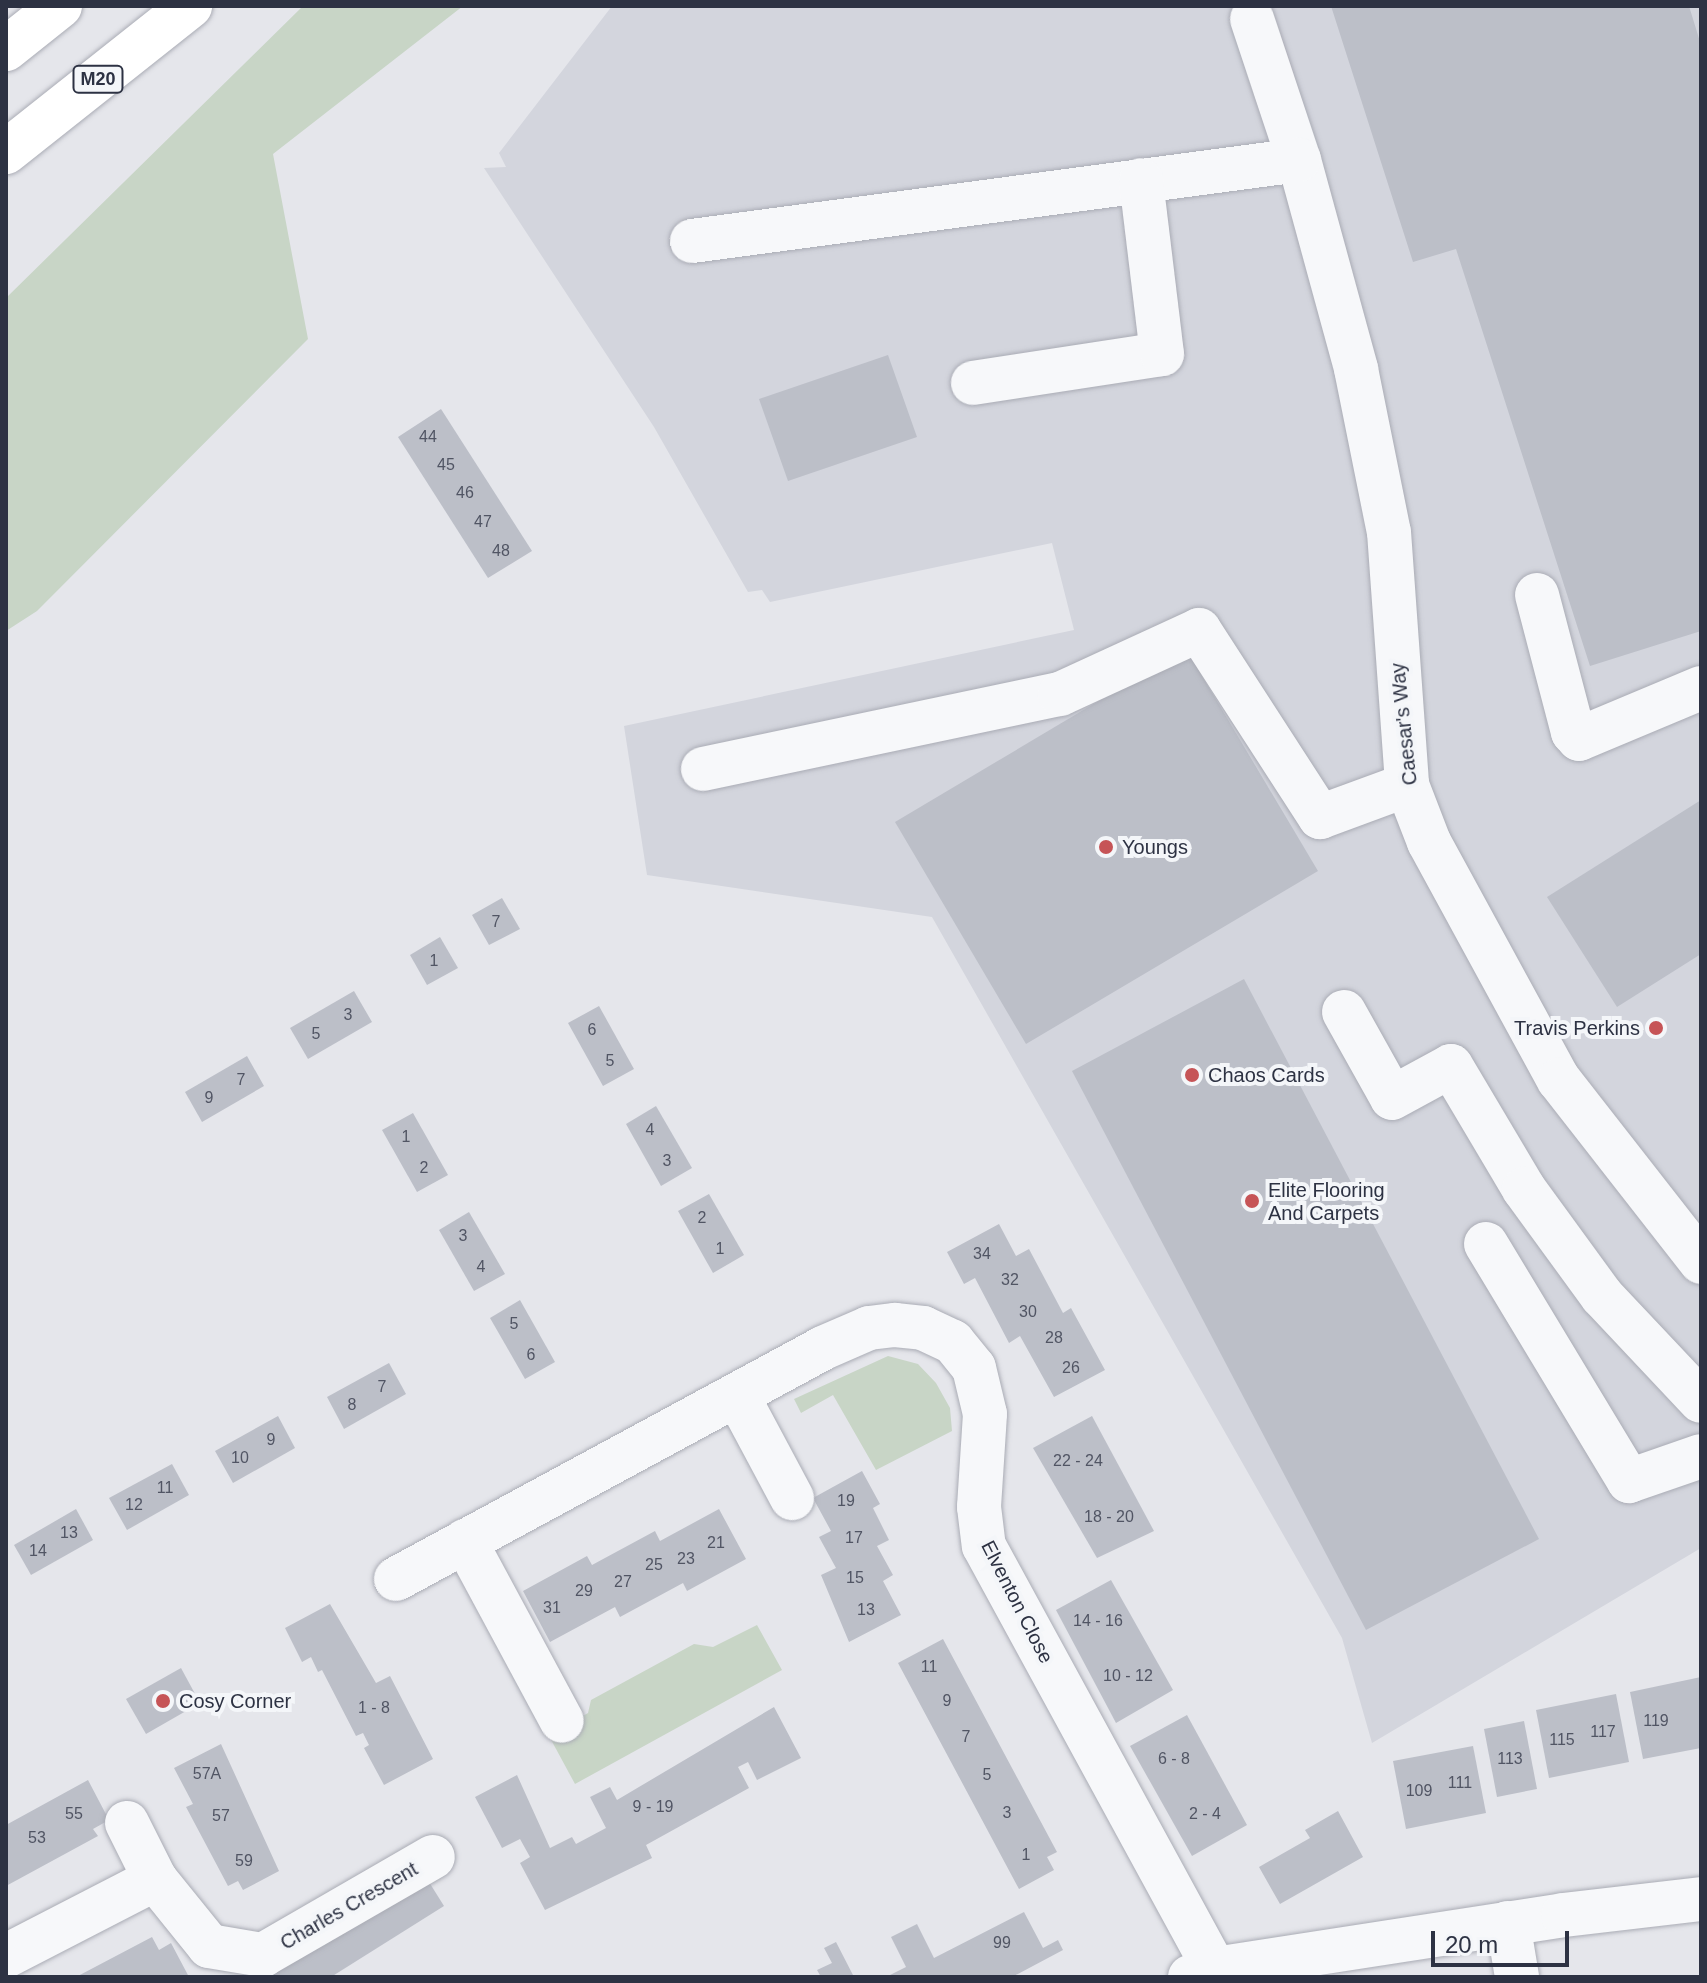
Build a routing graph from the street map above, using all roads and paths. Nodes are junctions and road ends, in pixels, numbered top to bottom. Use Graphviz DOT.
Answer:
graph roads {
  1 [pos="60,6"];
  2 [pos="190,6"];
  3 [pos="1252,19"];
  4 [pos="6,49"];
  5 [pos="6,152"];
  6 [pos="1299,160"];
  7 [pos="1141,180"];
  8 [pos="692,241"];
  9 [pos="973,383"];
  10 [pos="1537,595"];
  11 [pos="1701,688"];
  12 [pos="703,769"];
  13 [pos="1407,785"];
  14 [pos="1344,1012"];
  15 [pos="1486,1244"];
  16 [pos="1701,1262"];
  17 [pos="737,1395"];
  18 [pos="1701,1401"];
  19 [pos="1701,1456"];
  20 [pos="792,1498"];
  21 [pos="465,1541"];
  22 [pos="396,1579"];
  23 [pos="562,1721"];
  24 [pos="127,1823"];
  25 [pos="433,1857"];
  26 [pos="155,1879"];
  27 [pos="1701,1899"];
  28 [pos="1508,1923"];
  29 [pos="6,1956"];
  30 [pos="1202,1973"];
  31 [pos="1517,1977"];
  1 -- 4 [label="highway"];
  2 -- 5 [label="highway, M20"];
  3 -- 6 [label="street, Caesar's Way"];
  6 -- 7 [label="street"];
  6 -- 13 [label="street, Caesar's Way"];
  7 -- 8 [label="street"];
  7 -- 9 [label="street"];
  10 -- 11 [label="street"];
  12 -- 13 [label="street"];
  13 -- 16 [label="street, Caesar's Way"];
  14 -- 18 [label="street"];
  15 -- 19 [label="street"];
  17 -- 20 [label="street"];
  17 -- 21 [label="street, Elventon Close"];
  17 -- 30 [label="street, Elventon Close"];
  21 -- 22 [label="street, Elventon Close"];
  21 -- 23 [label="street"];
  24 -- 26 [label="street, Charles Crescent"];
  25 -- 26 [label="street, Charles Crescent"];
  26 -- 29 [label="street"];
  27 -- 28 [label="street"];
  28 -- 30 [label="street"];
  28 -- 31 [label="street"];
}
